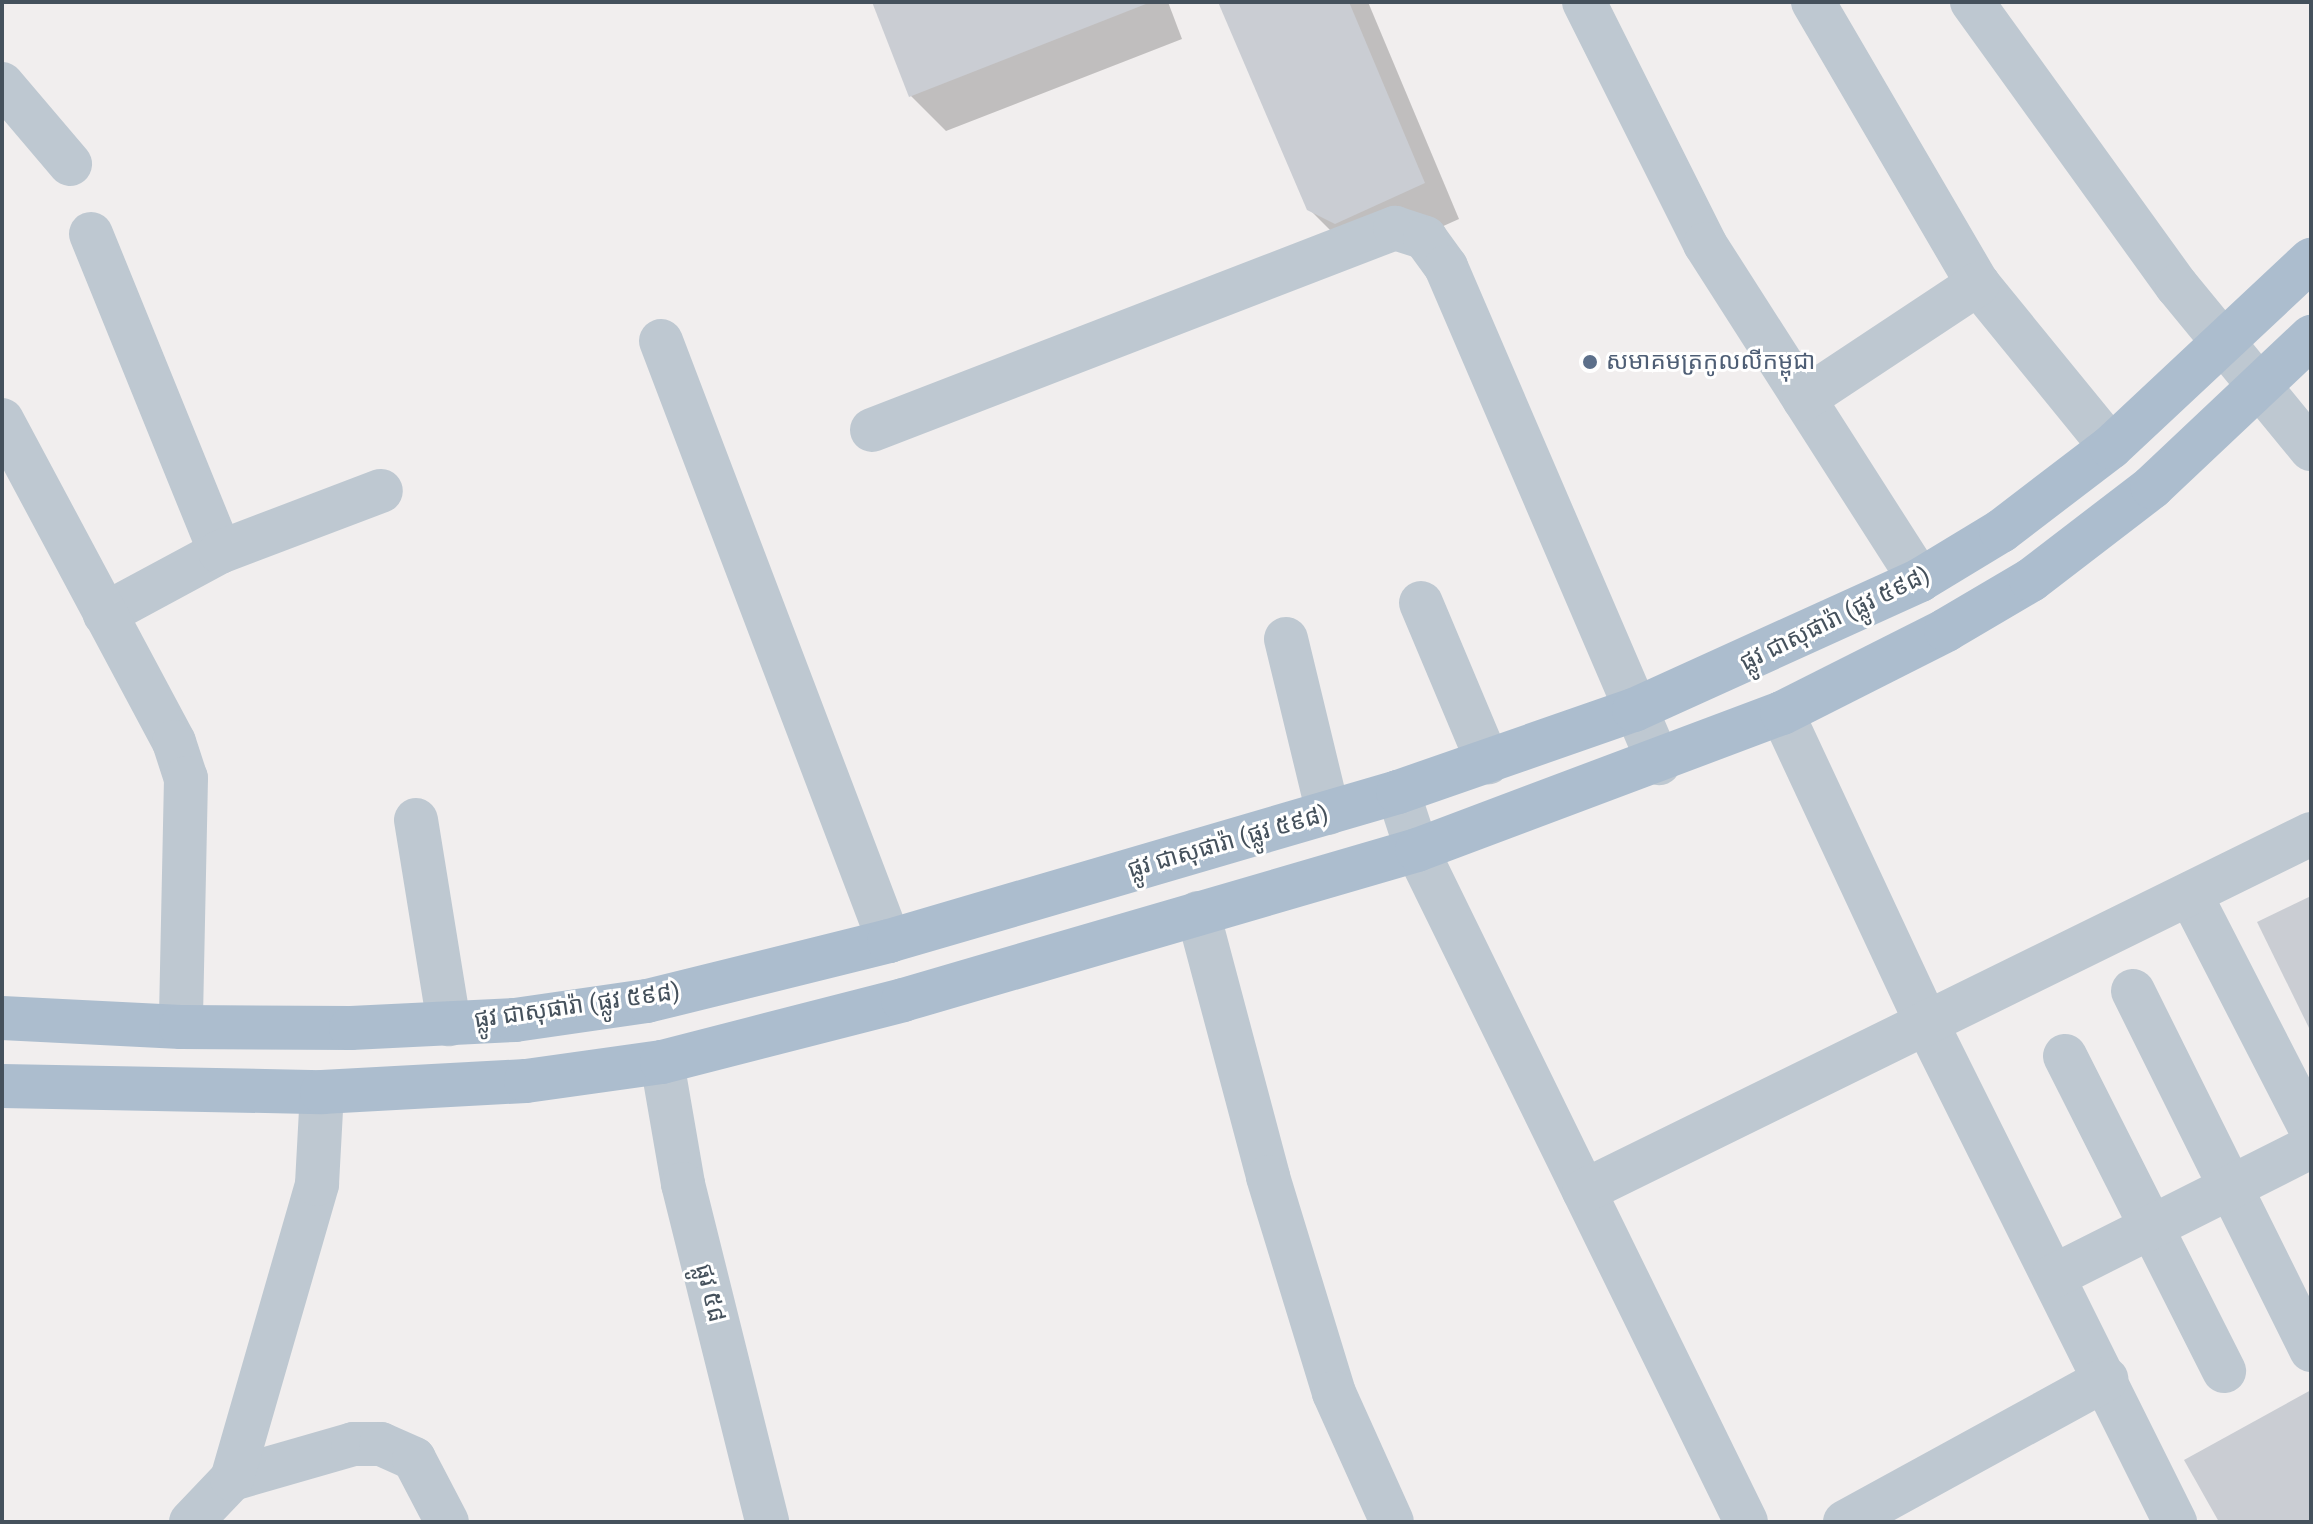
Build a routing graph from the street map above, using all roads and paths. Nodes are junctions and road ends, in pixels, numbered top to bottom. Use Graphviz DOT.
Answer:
graph roads {
  1 [pos="1584,2"];
  2 [pos="1813,2"];
  3 [pos="1972,2"];
  4 [pos="2,84"];
  5 [pos="70,164"];
  6 [pos="91,234"];
  7 [pos="2311,260"];
  8 [pos="1978,284"];
  9 [pos="2311,337"];
  10 [pos="661,341"];
  11 [pos="2227,344"];
  12 [pos="2261,386"];
  13 [pos="1804,399"];
  14 [pos="2,420"];
  15 [pos="872,430"];
  16 [pos="2111,447"];
  17 [pos="2311,449"];
  18 [pos="381,491"];
  19 [pos="220,552"];
  20 [pos="1920,580"];
  21 [pos="1421,603"];
  22 [pos="105,614"];
  23 [pos="1286,639"];
  24 [pos="1634,710"];
  25 [pos="1782,713"];
  26 [pos="1488,762"];
  27 [pos="1659,763"];
  28 [pos="1398,792"];
  29 [pos="1328,813"];
  30 [pos="416,820"];
  31 [pos="2311,834"];
  32 [pos="1417,850"];
  33 [pos="2190,894"];
  34 [pos="1198,913"];
  35 [pos="889,941"];
  36 [pos="2133,991"];
  37 [pos="2,1018"];
  38 [pos="1926,1022"];
  39 [pos="449,1024"];
  40 [pos="181,1027"];
  41 [pos="2065,1056"];
  42 [pos="662,1062"];
  43 [pos="2,1086"];
  44 [pos="322,1092"];
  45 [pos="2311,1129"];
  46 [pos="2311,1147"];
  47 [pos="2230,1188"];
  48 [pos="1584,1191"];
  49 [pos="2152,1228"];
  50 [pos="2054,1276"];
  51 [pos="2311,1350"];
  52 [pos="2224,1371"];
  53 [pos="2106,1379"];
  54 [pos="232,1479"];
  55 [pos="191,1522"];
  56 [pos="447,1522"];
  57 [pos="767,1522"];
  58 [pos="1392,1522"];
  59 [pos="1746,1522"];
  60 [pos="1845,1522"];
  61 [pos="2175,1522"];
  1 -- 13 [label="street"];
  2 -- 8 [label="street"];
  3 -- 11 [label="street"];
  4 -- 5 [label="street"];
  6 -- 19 [label="street"];
  7 -- 11 [label="main road, ផ្លូវ ជាសុផារ៉ា (ផ្លូវ ៥៩៨)"];
  8 -- 13 [label="street"];
  8 -- 16 [label="street"];
  9 -- 12 [label="main road"];
  10 -- 35 [label="street"];
  11 -- 12 [label="street"];
  11 -- 16 [label="main road, ផ្លូវ ជាសុផារ៉ា (ផ្លូវ ៥៩៨)"];
  12 -- 17 [label="street"];
  12 -- 25 [label="main road"];
  13 -- 20 [label="street"];
  14 -- 22 [label="street"];
  15 -- 24 [label="street"];
  16 -- 20 [label="main road, ផ្លូវ ជាសុផារ៉ា (ផ្លូវ ៥៩៨)"];
  18 -- 19 [label="street"];
  19 -- 22 [label="street"];
  20 -- 24 [label="main road, ផ្លូវ ជាសុផារ៉ា (ផ្លូវ ៥៩៨)"];
  21 -- 26 [label="street"];
  22 -- 40 [label="street"];
  23 -- 29 [label="street"];
  24 -- 26 [label="main road, ផ្លូវ ជាសុផារ៉ា (ផ្លូវ ៥៩៨)"];
  24 -- 27 [label="street"];
  25 -- 27 [label="main road"];
  25 -- 38 [label="street"];
  26 -- 28 [label="main road, ផ្លូវ ជាសុផារ៉ា (ផ្លូវ ៥៩៨)"];
  27 -- 32 [label="main road"];
  28 -- 29 [label="main road, ផ្លូវ ជាសុផារ៉ា (ផ្លូវ ៥៩៨)"];
  28 -- 32 [label="street"];
  29 -- 35 [label="main road, ផ្លូវ ជាសុផារ៉ា (ផ្លូវ ៥៩៨)"];
  30 -- 39 [label="street"];
  31 -- 33 [label="street"];
  32 -- 34 [label="main road"];
  32 -- 48 [label="street"];
  33 -- 38 [label="street"];
  33 -- 45 [label="street"];
  34 -- 42 [label="main road"];
  34 -- 58 [label="street"];
  35 -- 39 [label="main road, ផ្លូវ ជាសុផារ៉ា (ផ្លូវ ៥៩៨)"];
  36 -- 47 [label="street"];
  37 -- 40 [label="main road, ផ្លូវ ជាសុផារ៉ា (ផ្លូវ ៥៩៨)"];
  38 -- 48 [label="street"];
  38 -- 50 [label="street"];
  39 -- 40 [label="main road, ផ្លូវ ជាសុផារ៉ា (ផ្លូវ ៥៩៨)"];
  41 -- 49 [label="street"];
  42 -- 44 [label="main road"];
  42 -- 57 [label="street, ផ្លូវ ៥៨"];
  43 -- 44 [label="main road"];
  44 -- 54 [label="street"];
  46 -- 47 [label="street"];
  47 -- 49 [label="street"];
  47 -- 51 [label="street"];
  48 -- 59 [label="street"];
  49 -- 50 [label="street"];
  49 -- 52 [label="street"];
  50 -- 53 [label="street"];
  53 -- 60 [label="street"];
  53 -- 61 [label="street"];
  54 -- 55 [label="street"];
  54 -- 56 [label="street"];
}
